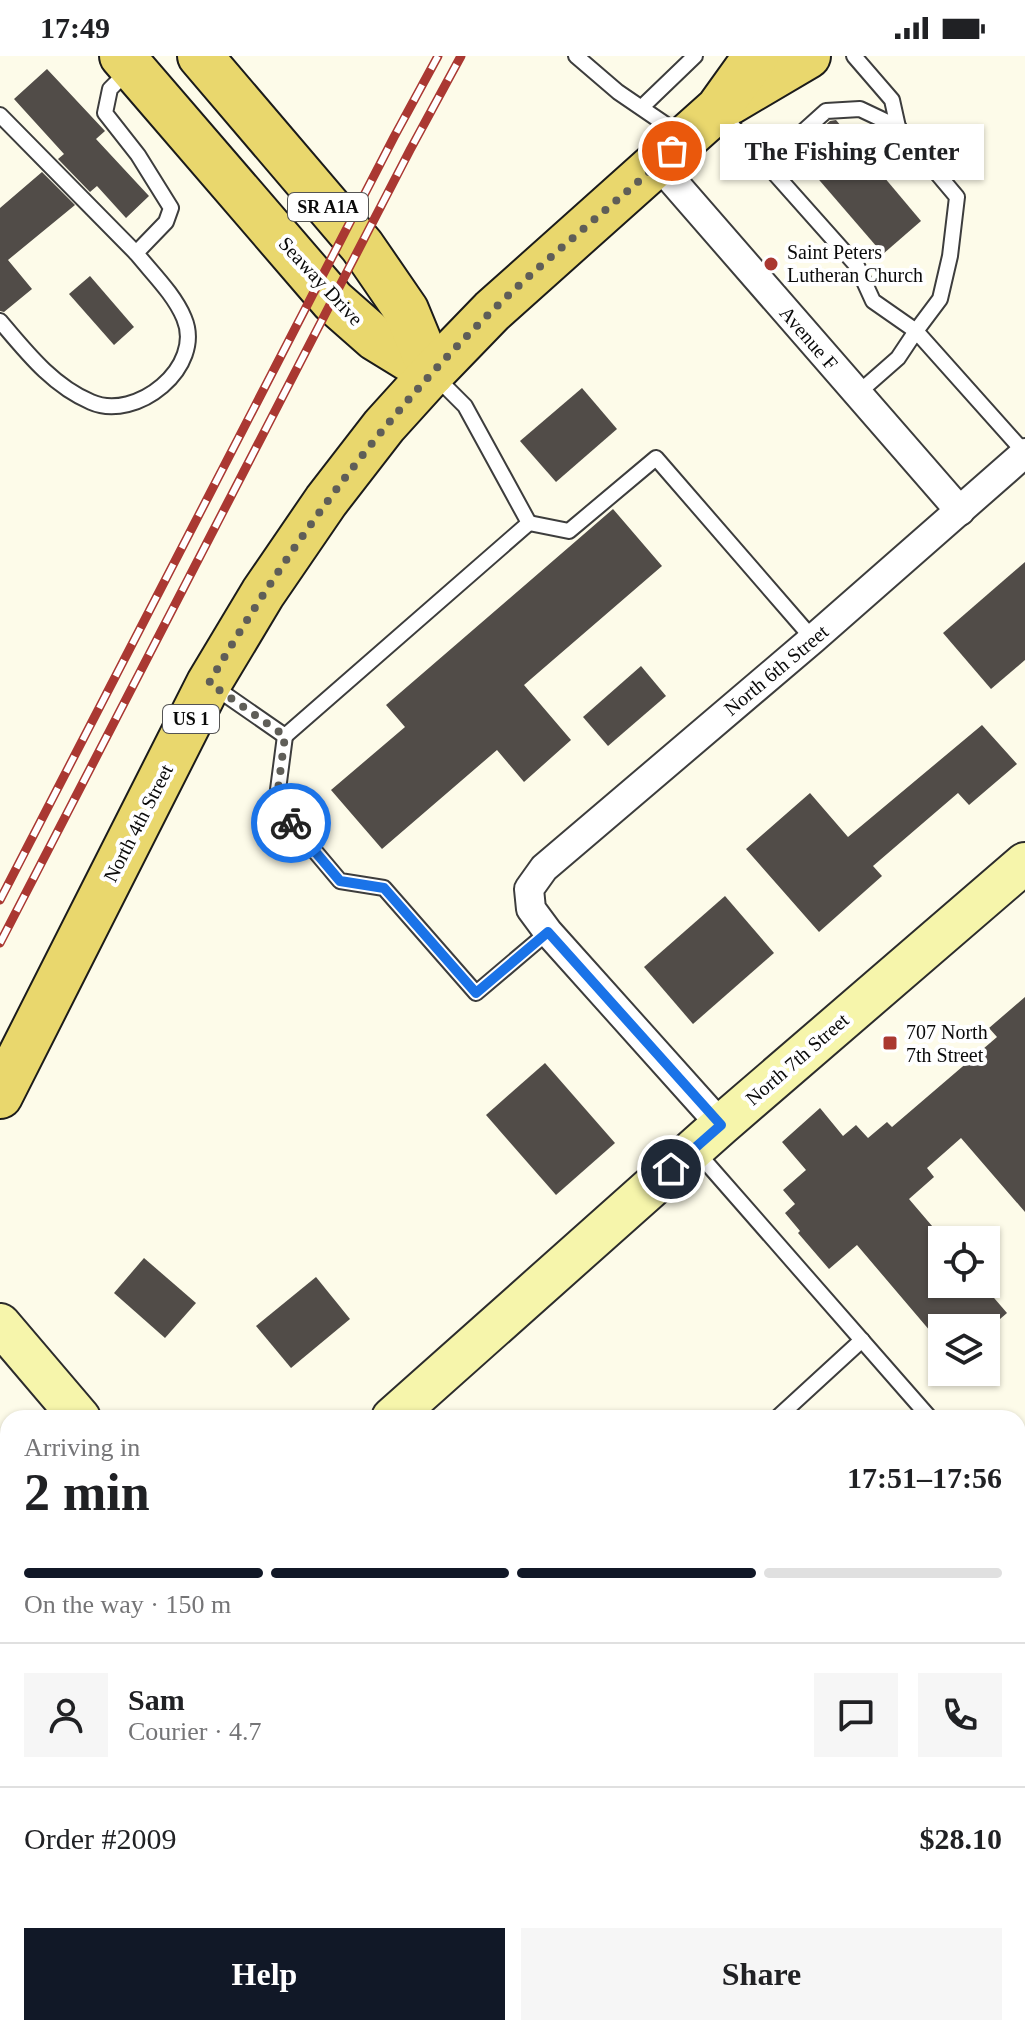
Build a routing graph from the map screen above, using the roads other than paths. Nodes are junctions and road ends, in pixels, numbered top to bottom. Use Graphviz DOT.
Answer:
graph roads {
  1 [pos="200,56"];
  2 [pos="576,56"];
  3 [pos="695,56"];
  4 [pos="808,56"];
  5 [pos="854,56"];
  6 [pos="127,62"];
  7 [pos="736,77"];
  8 [pos="642,107"];
  9 [pos="0,115"];
  10 [pos="898,127"];
  11 [pos="672,151"];
  12 [pos="767,164"];
  13 [pos="136,253"];
  14 [pos="0,321"];
  15 [pos="916,331"];
  16 [pos="432,373"];
  17 [pos="857,394"];
  18 [pos="1025,453"];
  19 [pos="960,511"];
  20 [pos="529,523"];
  21 [pos="813,639"];
  22 [pos="209,683"];
  23 [pos="285,736"];
  24 [pos="1025,863"];
  25 [pos="548,932"];
  26 [pos="0,1096"];
  27 [pos="708,1137"];
  28 [pos="0,1324"];
  29 [pos="862,1340"];
  30 [pos="73,1410"];
  31 [pos="401,1410"];
  32 [pos="786,1410"];
  33 [pos="923,1410"];
  1 -- 16 [label="main road, SR A1A"];
  2 -- 8 [label="lane"];
  3 -- 8 [label="lane"];
  4 -- 7 [label="main road, North 4th Street / US 1"];
  5 -- 10 [label="lane"];
  6 -- 13 [label="lane"];
  6 -- 16 [label="main road, Seaway Drive / SR A1A"];
  7 -- 11 [label="main road, North 4th Street / US 1"];
  7 -- 12 [label="lane"];
  8 -- 11 [label="lane"];
  9 -- 13 [label="lane"];
  10 -- 12 [label="lane"];
  10 -- 15 [label="lane"];
  11 -- 16 [label="main road, North 4th Street / US 1"];
  11 -- 17 [label="street, Avenue F"];
  12 -- 15 [label="lane"];
  13 -- 14 [label="lane"];
  15 -- 17 [label="lane"];
  15 -- 18 [label="lane"];
  16 -- 20 [label="lane"];
  16 -- 22 [label="main road, North 4th Street / US 1"];
  17 -- 19 [label="street, Avenue F"];
  18 -- 19 [label="street, North 6th Street"];
  19 -- 21 [label="street, North 6th Street"];
  20 -- 21 [label="lane"];
  20 -- 23 [label="lane"];
  21 -- 25 [label="street, North 6th Street"];
  22 -- 23 [label="lane"];
  22 -- 26 [label="main road, North 4th Street / US 1"];
  23 -- 25 [label="lane"];
  24 -- 27 [label="street, North 7th Street"];
  25 -- 27 [label="street"];
  27 -- 29 [label="lane"];
  27 -- 31 [label="street, North 7th Street"];
  28 -- 30 [label="street"];
  29 -- 32 [label="lane"];
  29 -- 33 [label="lane"];
}
